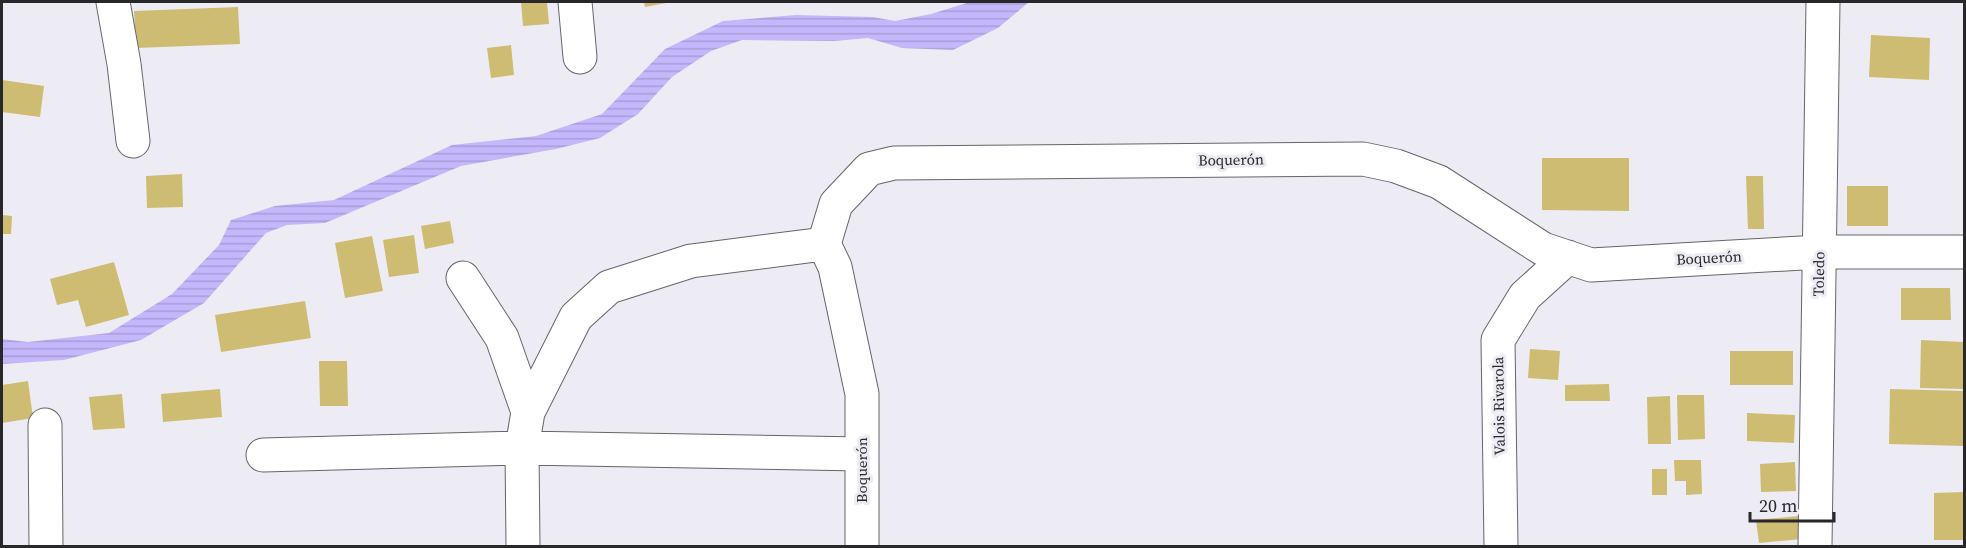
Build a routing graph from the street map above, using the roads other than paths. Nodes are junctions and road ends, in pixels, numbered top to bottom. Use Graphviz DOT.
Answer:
graph roads {
  1 [pos="113,2"];
  2 [pos="575,2"];
  3 [pos="1823,2"];
  4 [pos="580,57"];
  5 [pos="133,141"];
  6 [pos="824,244"];
  7 [pos="1820,252"];
  8 [pos="1965,252"];
  9 [pos="1568,257"];
  10 [pos="463,278"];
  11 [pos="528,412"];
  12 [pos="45,425"];
  13 [pos="522,448"];
  14 [pos="862,454"];
  15 [pos="263,455"];
  16 [pos="46,546"];
  17 [pos="523,546"];
  18 [pos="862,546"];
  19 [pos="1501,546"];
  20 [pos="1815,546"];
  1 -- 5 [label="street"];
  2 -- 4 [label="street"];
  3 -- 7 [label="street, Toledo"];
  6 -- 9 [label="street, Boquerón"];
  6 -- 11 [label="street"];
  6 -- 14 [label="street, Boquerón"];
  7 -- 8 [label="street, Boquerón"];
  7 -- 9 [label="street, Boquerón"];
  7 -- 20 [label="street, Toledo"];
  9 -- 19 [label="street, Valois Rivarola"];
  10 -- 11 [label="street"];
  11 -- 13 [label="street"];
  12 -- 16 [label="street"];
  13 -- 14 [label="street"];
  13 -- 15 [label="street"];
  13 -- 17 [label="street"];
  14 -- 18 [label="street, Boquerón"];
}
